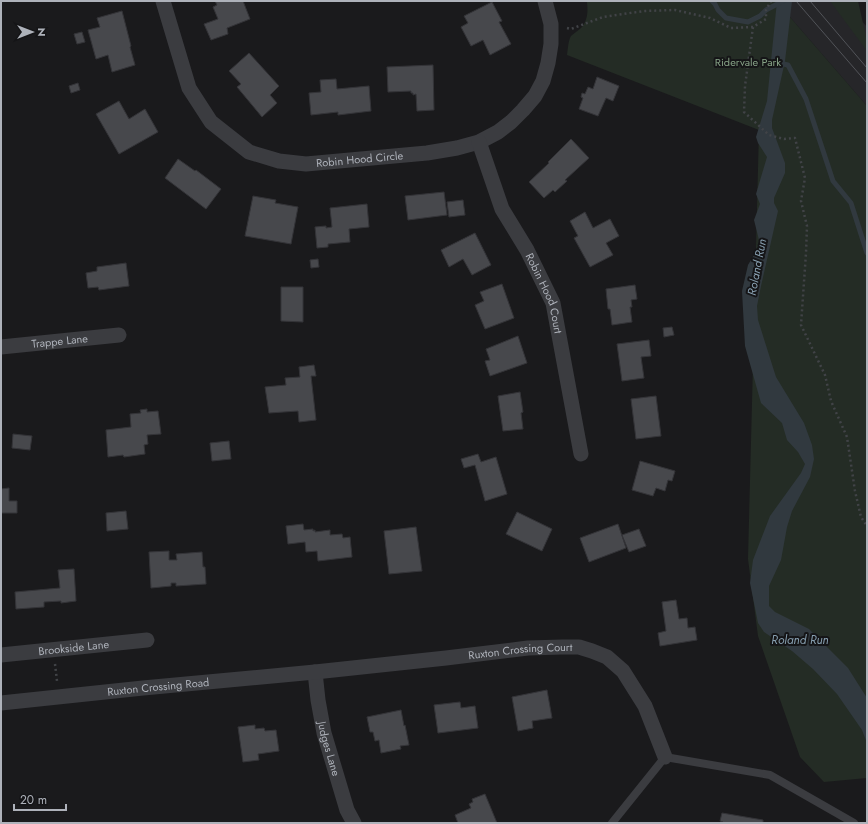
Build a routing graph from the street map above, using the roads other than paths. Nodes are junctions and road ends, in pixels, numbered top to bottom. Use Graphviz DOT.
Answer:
graph roads {
  1 [pos="163,1"];
  2 [pos="545,1"];
  3 [pos="479,142"];
  4 [pos="119,335"];
  5 [pos="1,347"];
  6 [pos="581,454"];
  7 [pos="147,640"];
  8 [pos="1,655"];
  9 [pos="315,672"];
  10 [pos="1,703"];
  11 [pos="665,757"];
  12 [pos="354,823"];
  13 [pos="612,823"];
  14 [pos="854,823"];
  1 -- 3 [label="street, Robin Hood Circle"];
  2 -- 3 [label="street, Robin Hood Circle"];
  3 -- 6 [label="street, Robin Hood Court"];
  4 -- 5 [label="street, Trappe Lane"];
  7 -- 8 [label="street, Brookside Lane"];
  9 -- 10 [label="street, Ruxton Crossing Road"];
  9 -- 11 [label="street, Ruxton Crossing Court"];
  9 -- 12 [label="street, Judges Lane"];
  11 -- 13 [label="lane"];
  11 -- 14 [label="lane"];
}
